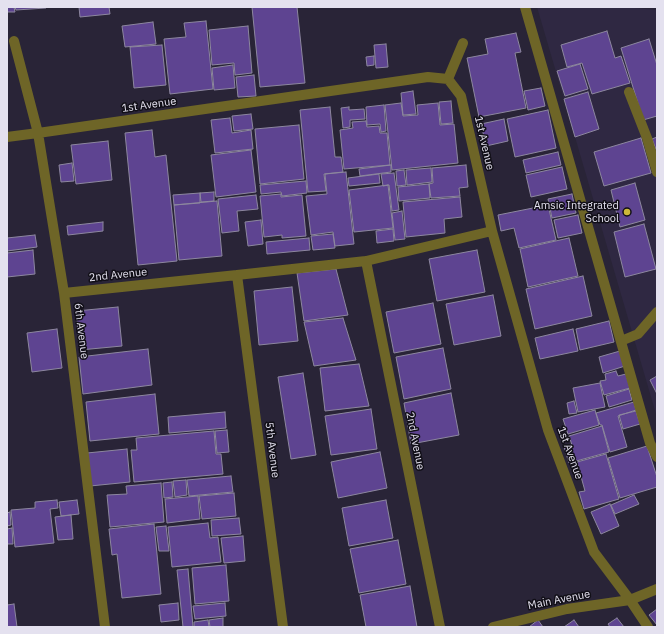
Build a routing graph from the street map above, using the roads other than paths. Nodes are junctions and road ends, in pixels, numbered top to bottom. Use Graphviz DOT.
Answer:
graph roads {
  1 [pos="525,7"];
  2 [pos="14,41"];
  3 [pos="463,43"];
  4 [pos="448,79"];
  5 [pos="629,92"];
  6 [pos="38,133"];
  7 [pos="7,137"];
  8 [pos="657,172"];
  9 [pos="492,231"];
  10 [pos="366,261"];
  11 [pos="237,275"];
  12 [pos="64,293"];
  13 [pos="657,312"];
  14 [pos="621,341"];
  15 [pos="657,458"];
  16 [pos="657,588"];
  17 [pos="630,600"];
  18 [pos="105,627"];
  19 [pos="283,627"];
  20 [pos="440,627"];
  21 [pos="493,627"];
  22 [pos="648,627"];
  1 -- 14 [label="street"];
  2 -- 6 [label="street, 6th Avenue"];
  3 -- 4 [label="street"];
  4 -- 6 [label="street, 1st Avenue"];
  4 -- 9 [label="street, 1st Avenue"];
  5 -- 8 [label="street"];
  6 -- 7 [label="street, 1st Avenue"];
  6 -- 12 [label="street, 6th Avenue"];
  9 -- 10 [label="street, 2nd Avenue"];
  9 -- 17 [label="street, 1st Avenue"];
  10 -- 11 [label="street, 2nd Avenue"];
  10 -- 20 [label="street, 2nd Avenue"];
  11 -- 12 [label="street, 2nd Avenue"];
  11 -- 19 [label="street, 5th Avenue"];
  12 -- 18 [label="street, 6th Avenue"];
  13 -- 14 [label="street"];
  14 -- 15 [label="street"];
  16 -- 17 [label="street, Main Avenue"];
  17 -- 21 [label="street, Main Avenue"];
  17 -- 22 [label="street, 1st Avenue"];
}
